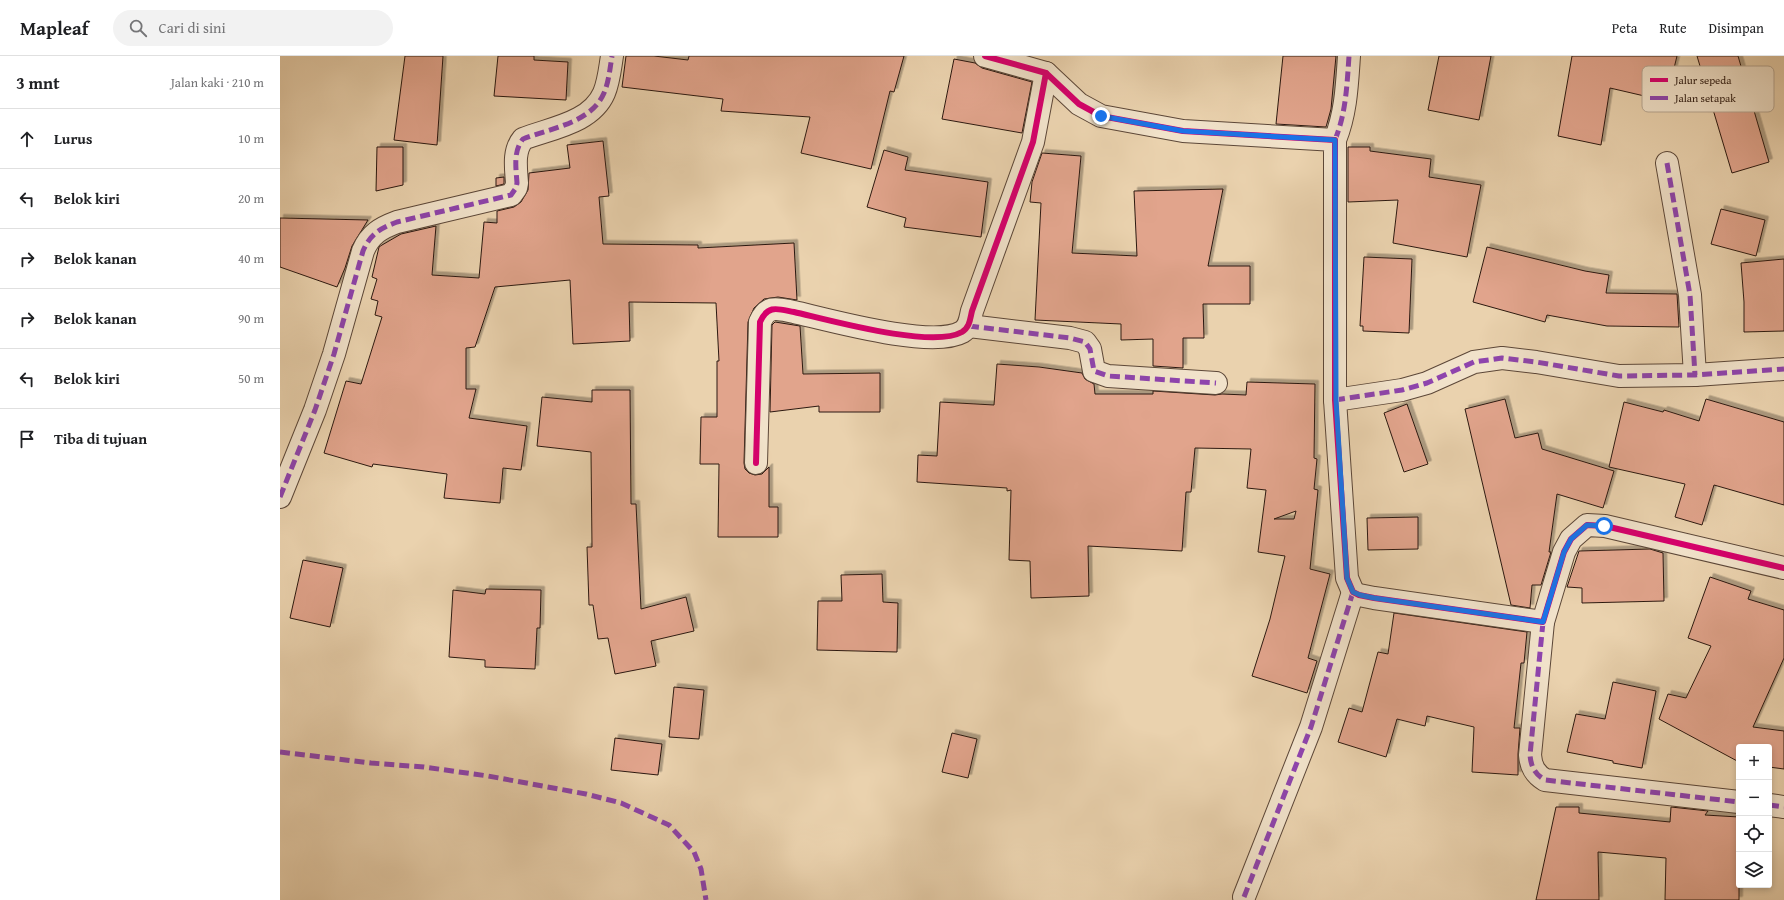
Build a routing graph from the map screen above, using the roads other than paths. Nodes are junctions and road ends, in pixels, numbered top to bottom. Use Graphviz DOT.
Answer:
graph roads {
  1 [pos="612,56"];
  2 [pos="985,56"];
  3 [pos="1349,56"];
  4 [pos="1046,73"];
  5 [pos="1335,140"];
  6 [pos="1667,163"];
  7 [pos="969,326"];
  8 [pos="1784,369"];
  9 [pos="1695,375"];
  10 [pos="1216,383"];
  11 [pos="1336,400"];
  12 [pos="756,463"];
  13 [pos="280,497"];
  14 [pos="1784,568"];
  15 [pos="1353,592"];
  16 [pos="1543,622"];
  17 [pos="1736,802"];
  18 [pos="1772,805"];
  19 [pos="1784,807"];
  20 [pos="1244,897"];
  1 -- 13 [label="street"];
  2 -- 4 [label="street"];
  3 -- 5 [label="street"];
  4 -- 5 [label="street"];
  4 -- 7 [label="street"];
  5 -- 11 [label="street"];
  6 -- 9 [label="street"];
  7 -- 10 [label="street"];
  7 -- 12 [label="street"];
  8 -- 9 [label="street"];
  9 -- 11 [label="street"];
  11 -- 15 [label="street"];
  14 -- 16 [label="street"];
  15 -- 16 [label="street"];
  15 -- 20 [label="street"];
  16 -- 17 [label="street"];
  18 -- 19 [label="street"];
}
